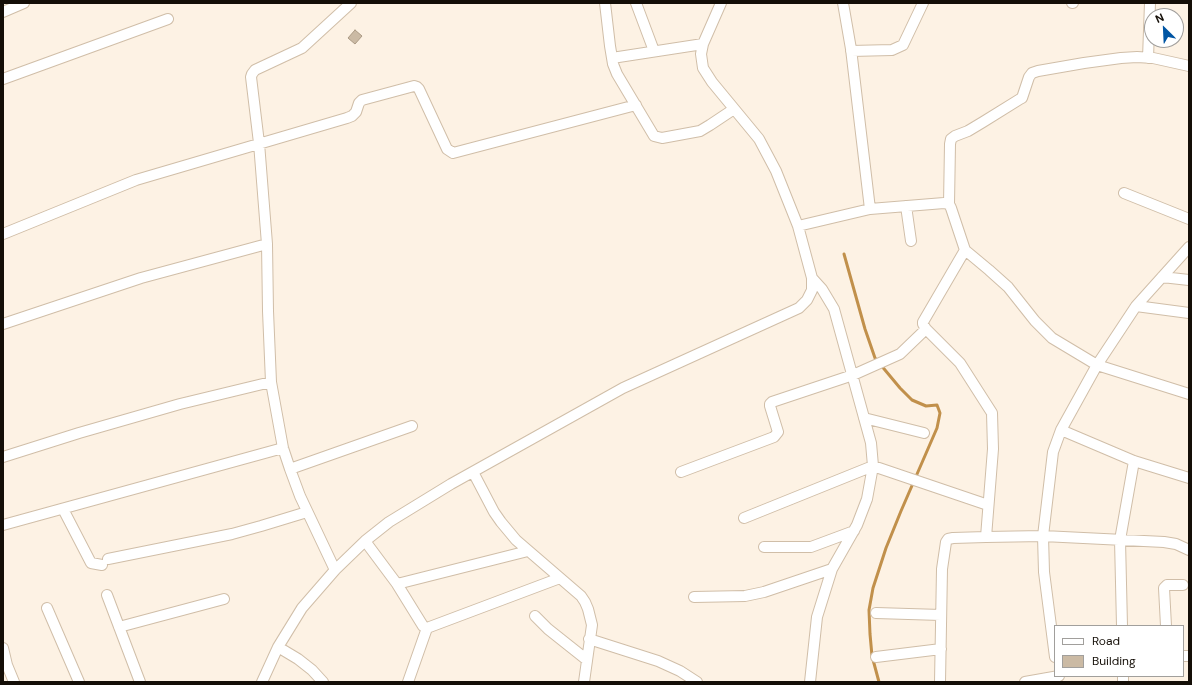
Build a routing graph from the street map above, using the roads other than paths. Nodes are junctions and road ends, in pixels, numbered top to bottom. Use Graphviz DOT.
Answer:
graph roads {
  1 [pos="24,3"];
  2 [pos="351,3"];
  3 [pos="605,3"];
  4 [pos="636,3"];
  5 [pos="721,3"];
  6 [pos="843,3"];
  7 [pos="923,3"];
  8 [pos="1150,3"];
  9 [pos="3,12"];
  10 [pos="168,19"];
  11 [pos="703,44"];
  12 [pos="851,51"];
  13 [pos="654,52"];
  14 [pos="612,58"];
  15 [pos="1148,58"];
  16 [pos="1189,66"];
  17 [pos="3,79"];
  18 [pos="636,106"];
  19 [pos="734,109"];
  20 [pos="259,143"];
  21 [pos="1124,193"];
  22 [pos="949,204"];
  23 [pos="906,206"];
  24 [pos="870,209"];
  25 [pos="1189,219"];
  26 [pos="798,226"];
  27 [pos="3,234"];
  28 [pos="911,241"];
  29 [pos="267,244"];
  30 [pos="1189,247"];
  31 [pos="965,250"];
  32 [pos="1162,277"];
  33 [pos="812,278"];
  34 [pos="1189,280"];
  35 [pos="1136,306"];
  36 [pos="1189,313"];
  37 [pos="3,324"];
  38 [pos="926,329"];
  39 [pos="1096,365"];
  40 [pos="853,375"];
  41 [pos="271,382"];
  42 [pos="1189,394"];
  43 [pos="864,418"];
  44 [pos="412,426"];
  45 [pos="1061,430"];
  46 [pos="924,433"];
  47 [pos="283,448"];
  48 [pos="3,457"];
  49 [pos="1134,461"];
  50 [pos="873,466"];
  51 [pos="290,469"];
  52 [pos="473,472"];
  53 [pos="681,472"];
  54 [pos="1189,478"];
  55 [pos="988,505"];
  56 [pos="63,509"];
  57 [pos="307,512"];
  58 [pos="744,518"];
  59 [pos="3,525"];
  60 [pos="854,531"];
  61 [pos="1043,536"];
  62 [pos="986,537"];
  63 [pos="1120,540"];
  64 [pos="365,541"];
  65 [pos="764,547"];
  66 [pos="1189,550"];
  67 [pos="528,551"];
  68 [pos="832,569"];
  69 [pos="336,570"];
  70 [pos="560,578"];
  71 [pos="397,584"];
  72 [pos="1183,585"];
  73 [pos="107,596"];
  74 [pos="694,598"];
  75 [pos="224,599"];
  76 [pos="47,608"];
  77 [pos="876,613"];
  78 [pos="535,616"];
  79 [pos="942,616"];
  80 [pos="1122,625"];
  81 [pos="1166,625"];
  82 [pos="119,627"];
  83 [pos="427,628"];
  84 [pos="590,639"];
  85 [pos="278,647"];
  86 [pos="3,648"];
  87 [pos="941,649"];
  88 [pos="1054,649"];
  89 [pos="876,657"];
  90 [pos="587,660"];
  91 [pos="1054,677"];
  92 [pos="14,682"];
  93 [pos="79,682"];
  94 [pos="140,682"];
  95 [pos="262,682"];
  96 [pos="323,682"];
  97 [pos="408,682"];
  98 [pos="584,682"];
  99 [pos="697,682"];
  100 [pos="810,682"];
  101 [pos="940,682"];
  102 [pos="1025,682"];
  1 -- 9 [label="street"];
  2 -- 20 [label="street"];
  3 -- 14 [label="street"];
  4 -- 13 [label="street"];
  5 -- 11 [label="street"];
  6 -- 12 [label="street"];
  7 -- 12 [label="street"];
  8 -- 15 [label="street"];
  10 -- 17 [label="street"];
  11 -- 13 [label="street"];
  11 -- 19 [label="street"];
  12 -- 24 [label="street"];
  13 -- 14 [label="street"];
  14 -- 18 [label="street"];
  15 -- 16 [label="street"];
  15 -- 22 [label="street"];
  18 -- 19 [label="street"];
  18 -- 20 [label="street"];
  19 -- 26 [label="street"];
  20 -- 27 [label="street"];
  20 -- 29 [label="street"];
  21 -- 25 [label="street"];
  22 -- 23 [label="street"];
  22 -- 31 [label="street"];
  23 -- 24 [label="street"];
  23 -- 28 [label="street"];
  24 -- 26 [label="street"];
  26 -- 33 [label="street"];
  29 -- 37 [label="street"];
  29 -- 41 [label="street"];
  30 -- 32 [label="street"];
  31 -- 38 [label="street"];
  31 -- 39 [label="street"];
  32 -- 34 [label="street"];
  32 -- 35 [label="street"];
  33 -- 40 [label="street"];
  33 -- 52 [label="street"];
  35 -- 36 [label="street"];
  35 -- 39 [label="street"];
  38 -- 40 [label="street"];
  38 -- 55 [label="street"];
  39 -- 42 [label="street"];
  39 -- 45 [label="street"];
  40 -- 43 [label="street"];
  40 -- 53 [label="street"];
  41 -- 47 [label="street"];
  41 -- 48 [label="street"];
  43 -- 46 [label="street"];
  43 -- 50 [label="street"];
  44 -- 51 [label="street"];
  45 -- 49 [label="street"];
  45 -- 61 [label="street"];
  47 -- 51 [label="street"];
  47 -- 56 [label="street"];
  49 -- 54 [label="street"];
  49 -- 63 [label="street"];
  50 -- 55 [label="street"];
  50 -- 58 [label="street"];
  50 -- 60 [label="street"];
  51 -- 57 [label="street"];
  52 -- 64 [label="street"];
  52 -- 67 [label="street"];
  55 -- 62 [label="street"];
  56 -- 57 [label="street"];
  56 -- 59 [label="street"];
  57 -- 69 [label="street"];
  60 -- 65 [label="street"];
  60 -- 68 [label="street"];
  61 -- 62 [label="street"];
  61 -- 63 [label="street"];
  61 -- 88 [label="street"];
  62 -- 79 [label="street"];
  63 -- 66 [label="street"];
  63 -- 80 [label="street"];
  64 -- 69 [label="street"];
  64 -- 71 [label="street"];
  67 -- 70 [label="street"];
  67 -- 71 [label="street"];
  68 -- 74 [label="street"];
  68 -- 100 [label="street"];
  69 -- 85 [label="street"];
  70 -- 83 [label="street"];
  70 -- 84 [label="street"];
  71 -- 83 [label="street"];
  72 -- 81 [label="street"];
  73 -- 82 [label="street"];
  75 -- 82 [label="street"];
  76 -- 93 [label="street"];
  77 -- 79 [label="street"];
  78 -- 90 [label="street"];
  79 -- 87 [label="street"];
  82 -- 94 [label="street"];
  83 -- 97 [label="street"];
  84 -- 90 [label="street"];
  84 -- 99 [label="street"];
  85 -- 95 [label="street"];
  85 -- 96 [label="street"];
  86 -- 92 [label="street"];
  87 -- 89 [label="street"];
  87 -- 101 [label="street"];
  90 -- 98 [label="street"];
  91 -- 102 [label="street"];
}
